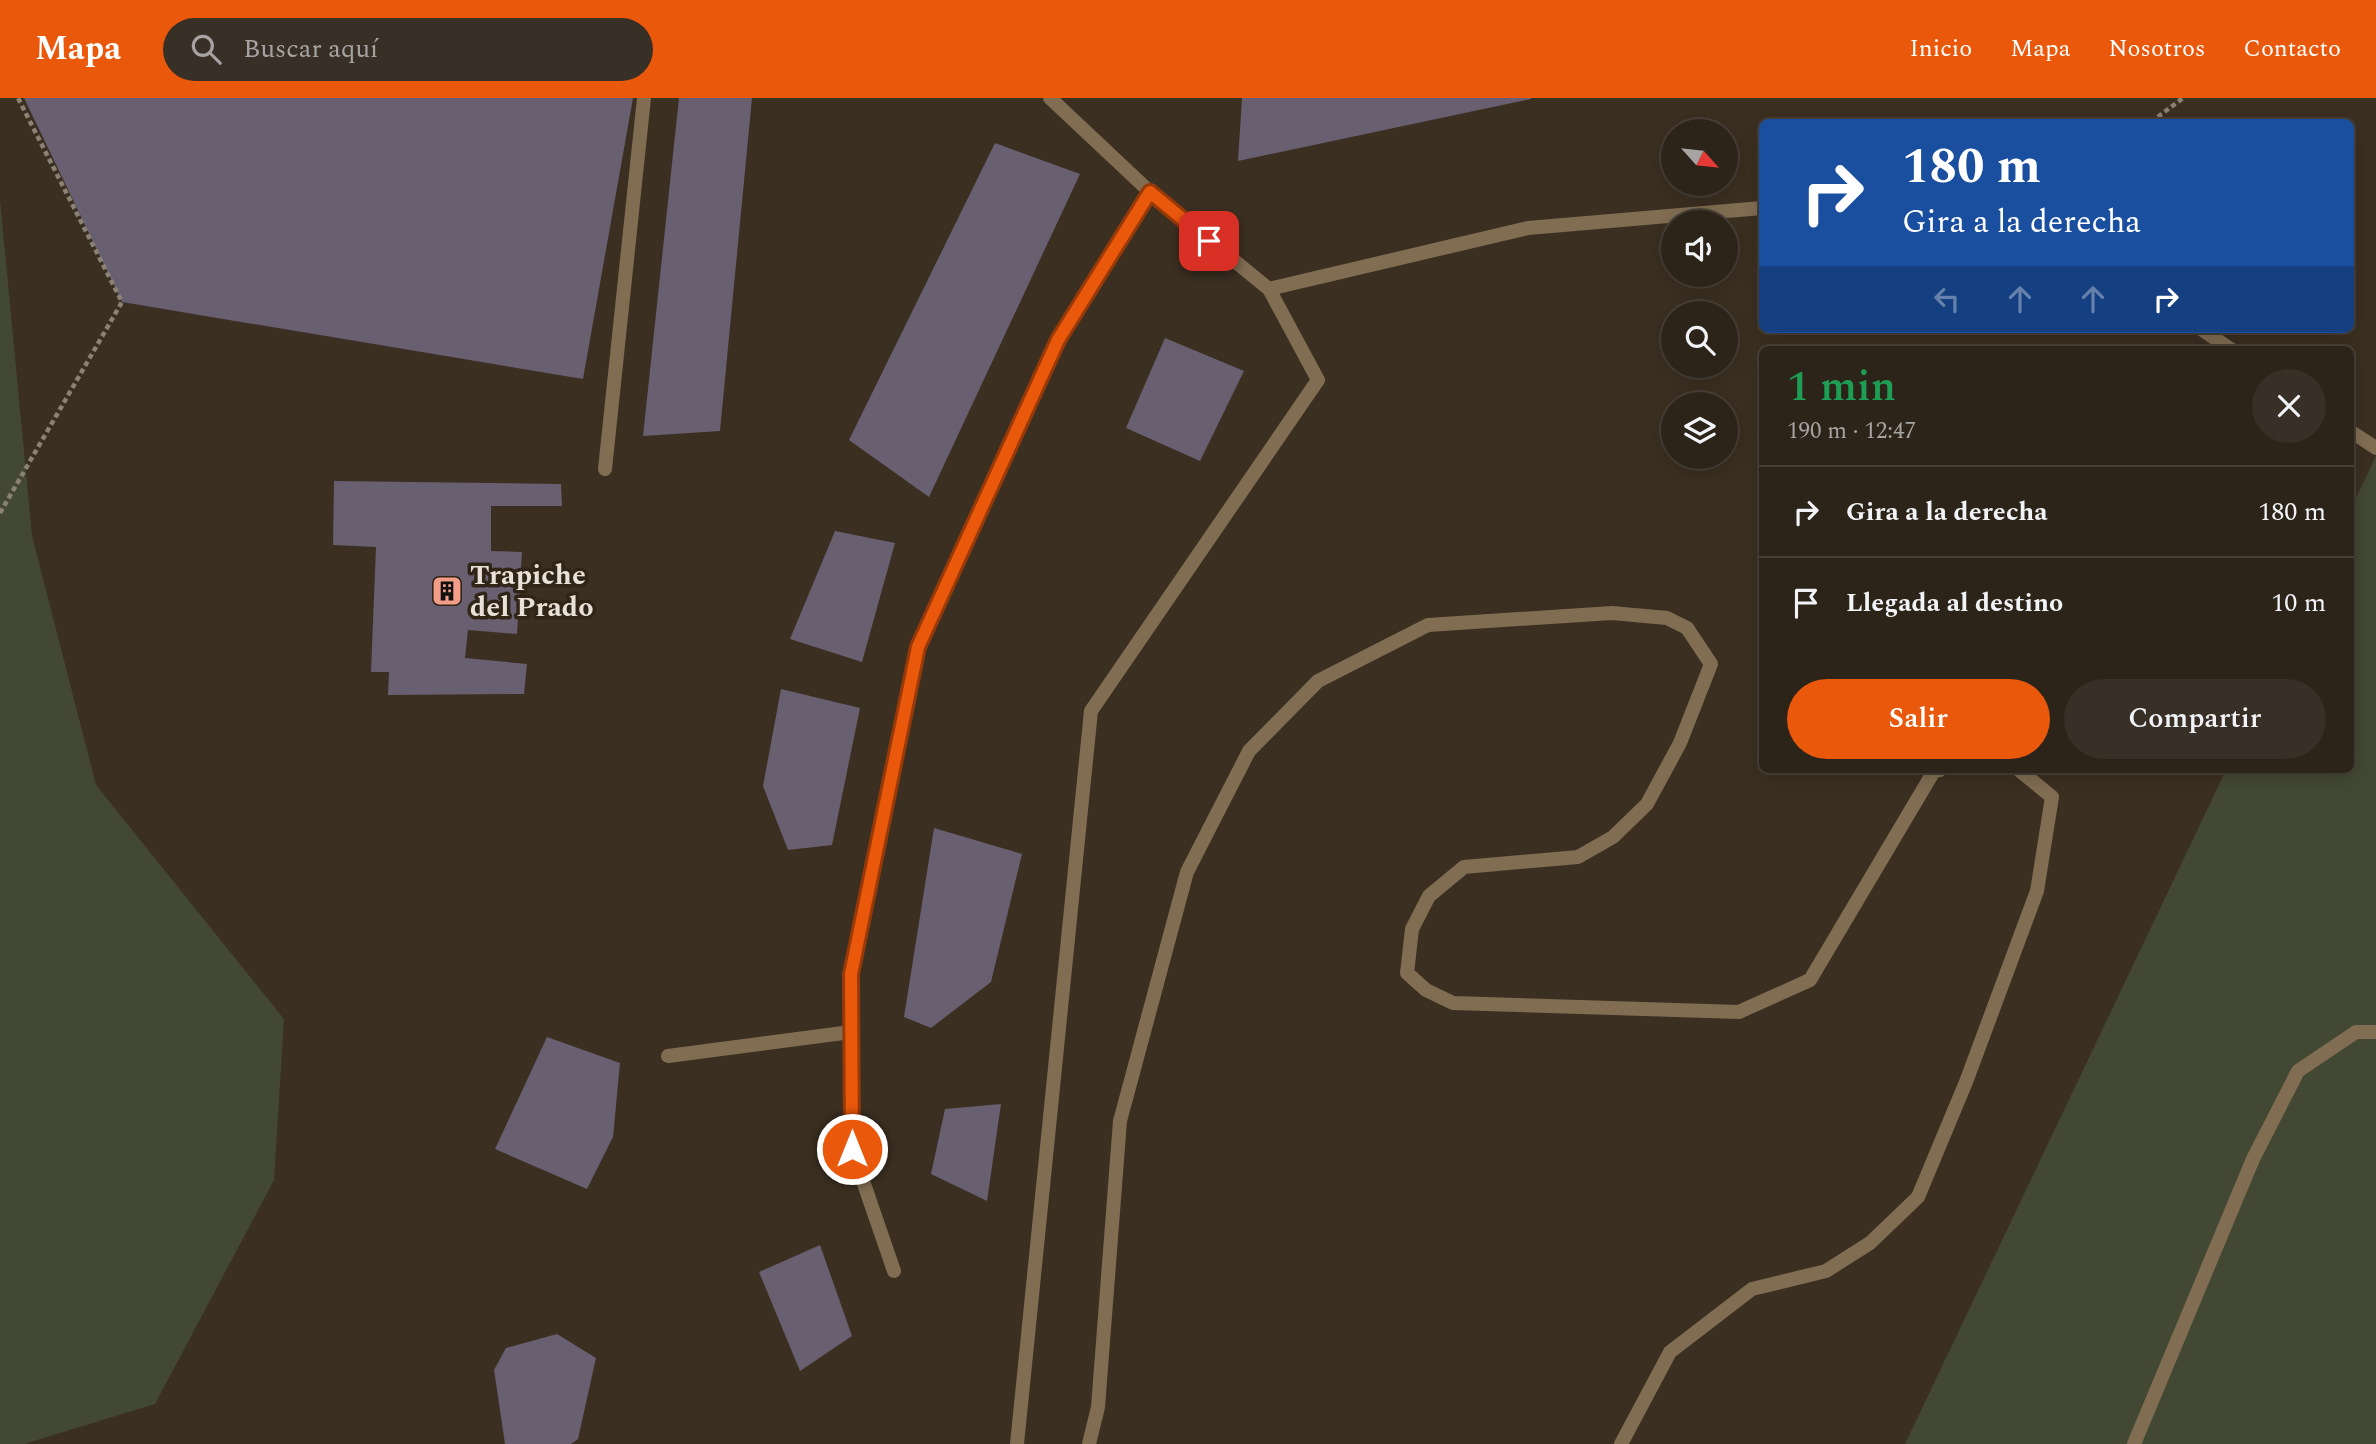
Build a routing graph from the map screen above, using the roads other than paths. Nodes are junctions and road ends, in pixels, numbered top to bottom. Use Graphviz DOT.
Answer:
graph roads {
  1 [pos="644,98"];
  2 [pos="1050,98"];
  3 [pos="1150,192"];
  4 [pos="1759,208"];
  5 [pos="1269,289"];
  6 [pos="2207,333"];
  7 [pos="2226,346"];
  8 [pos="2354,433"];
  9 [pos="2376,448"];
  10 [pos="605,469"];
  11 [pos="1933,773"];
  12 [pos="2023,773"];
  13 [pos="851,1032"];
  14 [pos="2376,1032"];
  15 [pos="668,1056"];
  16 [pos="894,1271"];
  17 [pos="1017,1444"];
  18 [pos="1089,1444"];
  19 [pos="1621,1444"];
  20 [pos="2134,1444"];
  1 -- 10 [label="street"];
  2 -- 3 [label="street"];
  3 -- 5 [label="street"];
  3 -- 13 [label="street"];
  4 -- 5 [label="street"];
  5 -- 17 [label="street"];
  6 -- 7 [label="street"];
  8 -- 9 [label="street"];
  11 -- 18 [label="street"];
  12 -- 19 [label="street"];
  13 -- 15 [label="street"];
  13 -- 16 [label="street"];
  14 -- 20 [label="street"];
}
